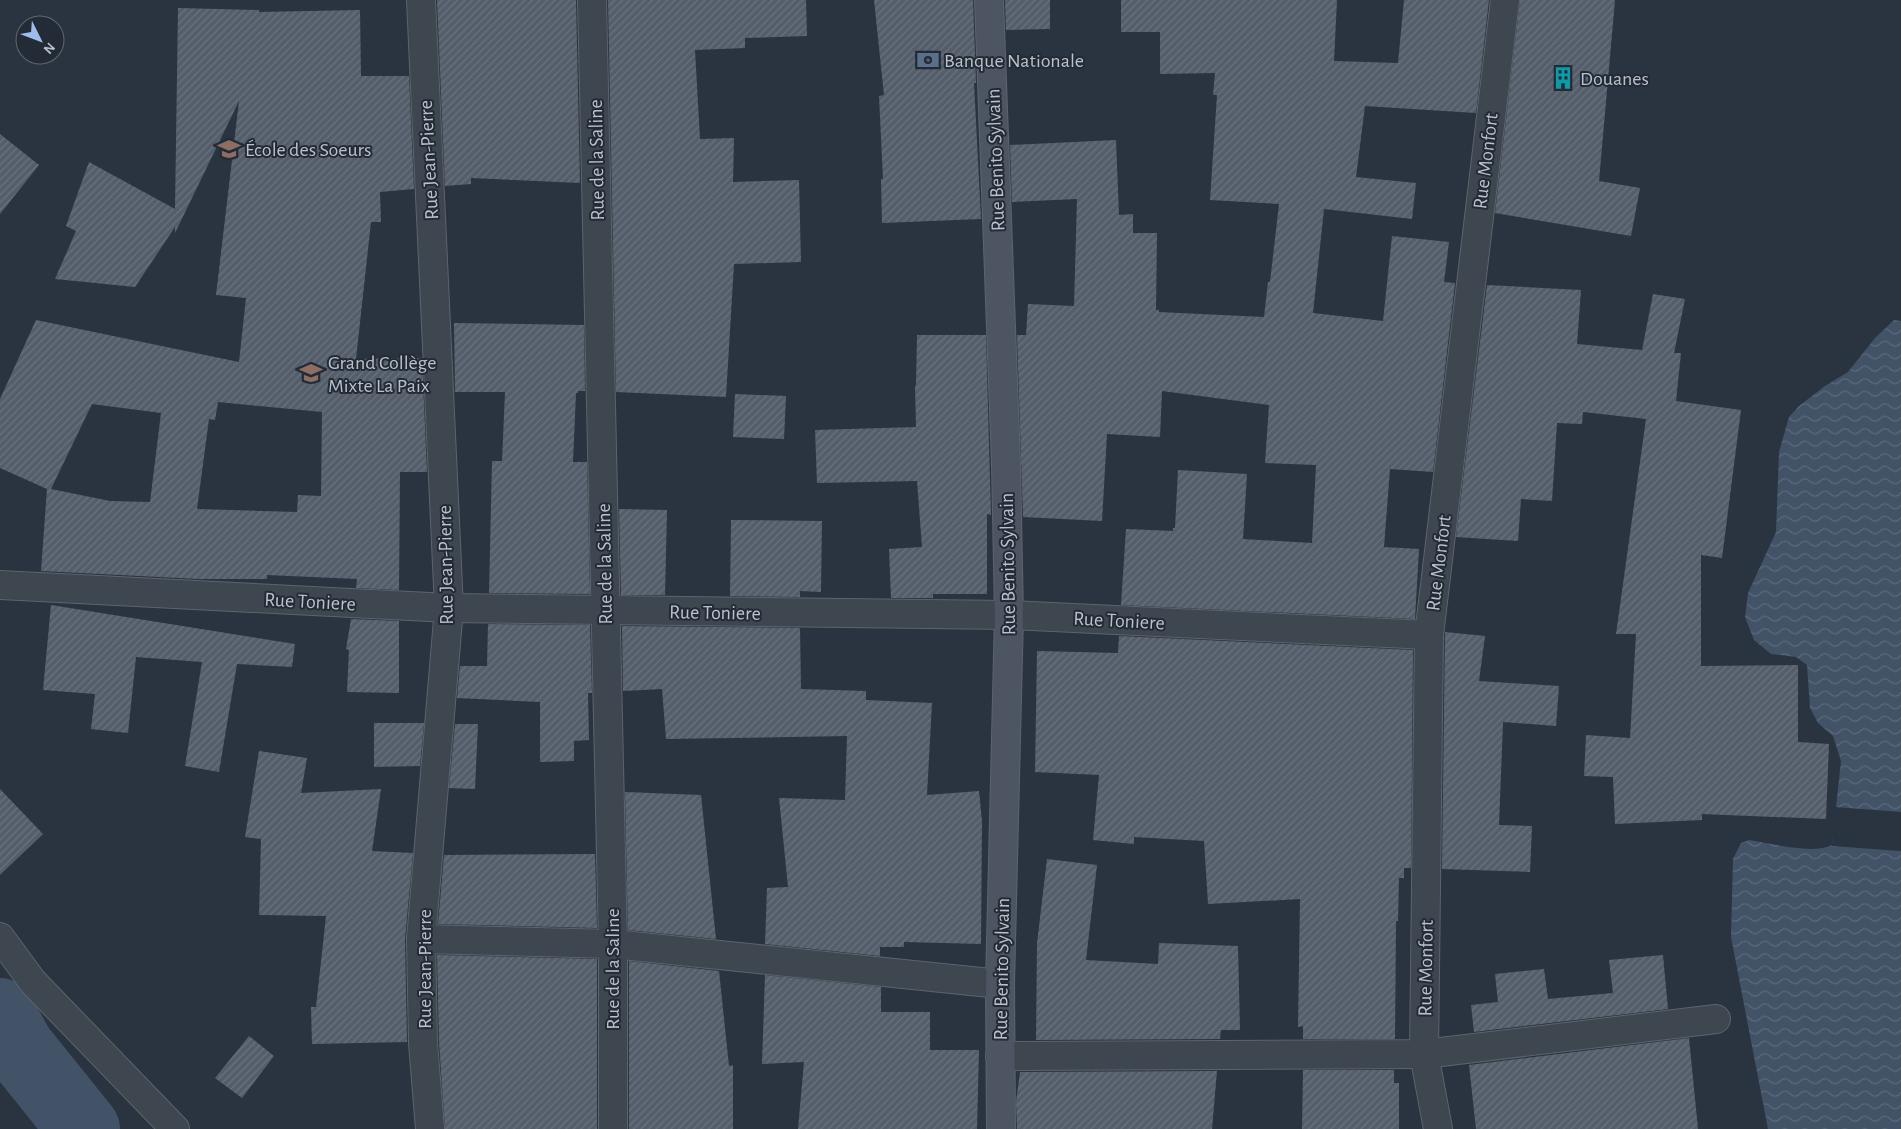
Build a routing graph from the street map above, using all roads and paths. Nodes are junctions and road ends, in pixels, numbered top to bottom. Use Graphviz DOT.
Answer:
graph roads {
  1 [pos="421,0"];
  2 [pos="592,0"];
  3 [pos="989,0"];
  4 [pos="1504,0"];
  5 [pos="0,586"];
  6 [pos="449,608"];
  7 [pos="605,611"];
  8 [pos="1009,615"];
  9 [pos="1429,636"];
  10 [pos="0,937"];
  11 [pos="421,939"];
  12 [pos="613,944"];
  13 [pos="1000,984"];
  14 [pos="1716,1019"];
  15 [pos="1424,1054"];
  16 [pos="1000,1056"];
  17 [pos="175,1129"];
  18 [pos="430,1129"];
  19 [pos="613,1129"];
  20 [pos="1001,1129"];
  21 [pos="1438,1129"];
  1 -- 6 [label="street, Rue Jean-Pierre"];
  2 -- 7 [label="street, Rue de la Saline"];
  3 -- 8 [label="main road, Rue Benito Sylvain"];
  4 -- 9 [label="street, Rue Monfort"];
  5 -- 6 [label="street, Rue Toniere"];
  6 -- 7 [label="street, Rue Toniere"];
  6 -- 11 [label="street, Rue Jean-Pierre"];
  7 -- 8 [label="street, Rue Toniere"];
  7 -- 12 [label="street, Rue de la Saline"];
  8 -- 9 [label="street, Rue Toniere"];
  8 -- 13 [label="main road, Rue Benito Sylvain"];
  9 -- 15 [label="street, Rue Monfort"];
  10 -- 17 [label="street"];
  11 -- 12 [label="street"];
  11 -- 18 [label="street, Rue Jean-Pierre"];
  12 -- 13 [label="street"];
  12 -- 19 [label="street, Rue de la Saline"];
  13 -- 16 [label="main road, Rue Benito Sylvain"];
  14 -- 15 [label="street"];
  15 -- 16 [label="street"];
  15 -- 21 [label="street, Rue Monfort"];
  16 -- 20 [label="main road, Rue Benito Sylvain"];
}
